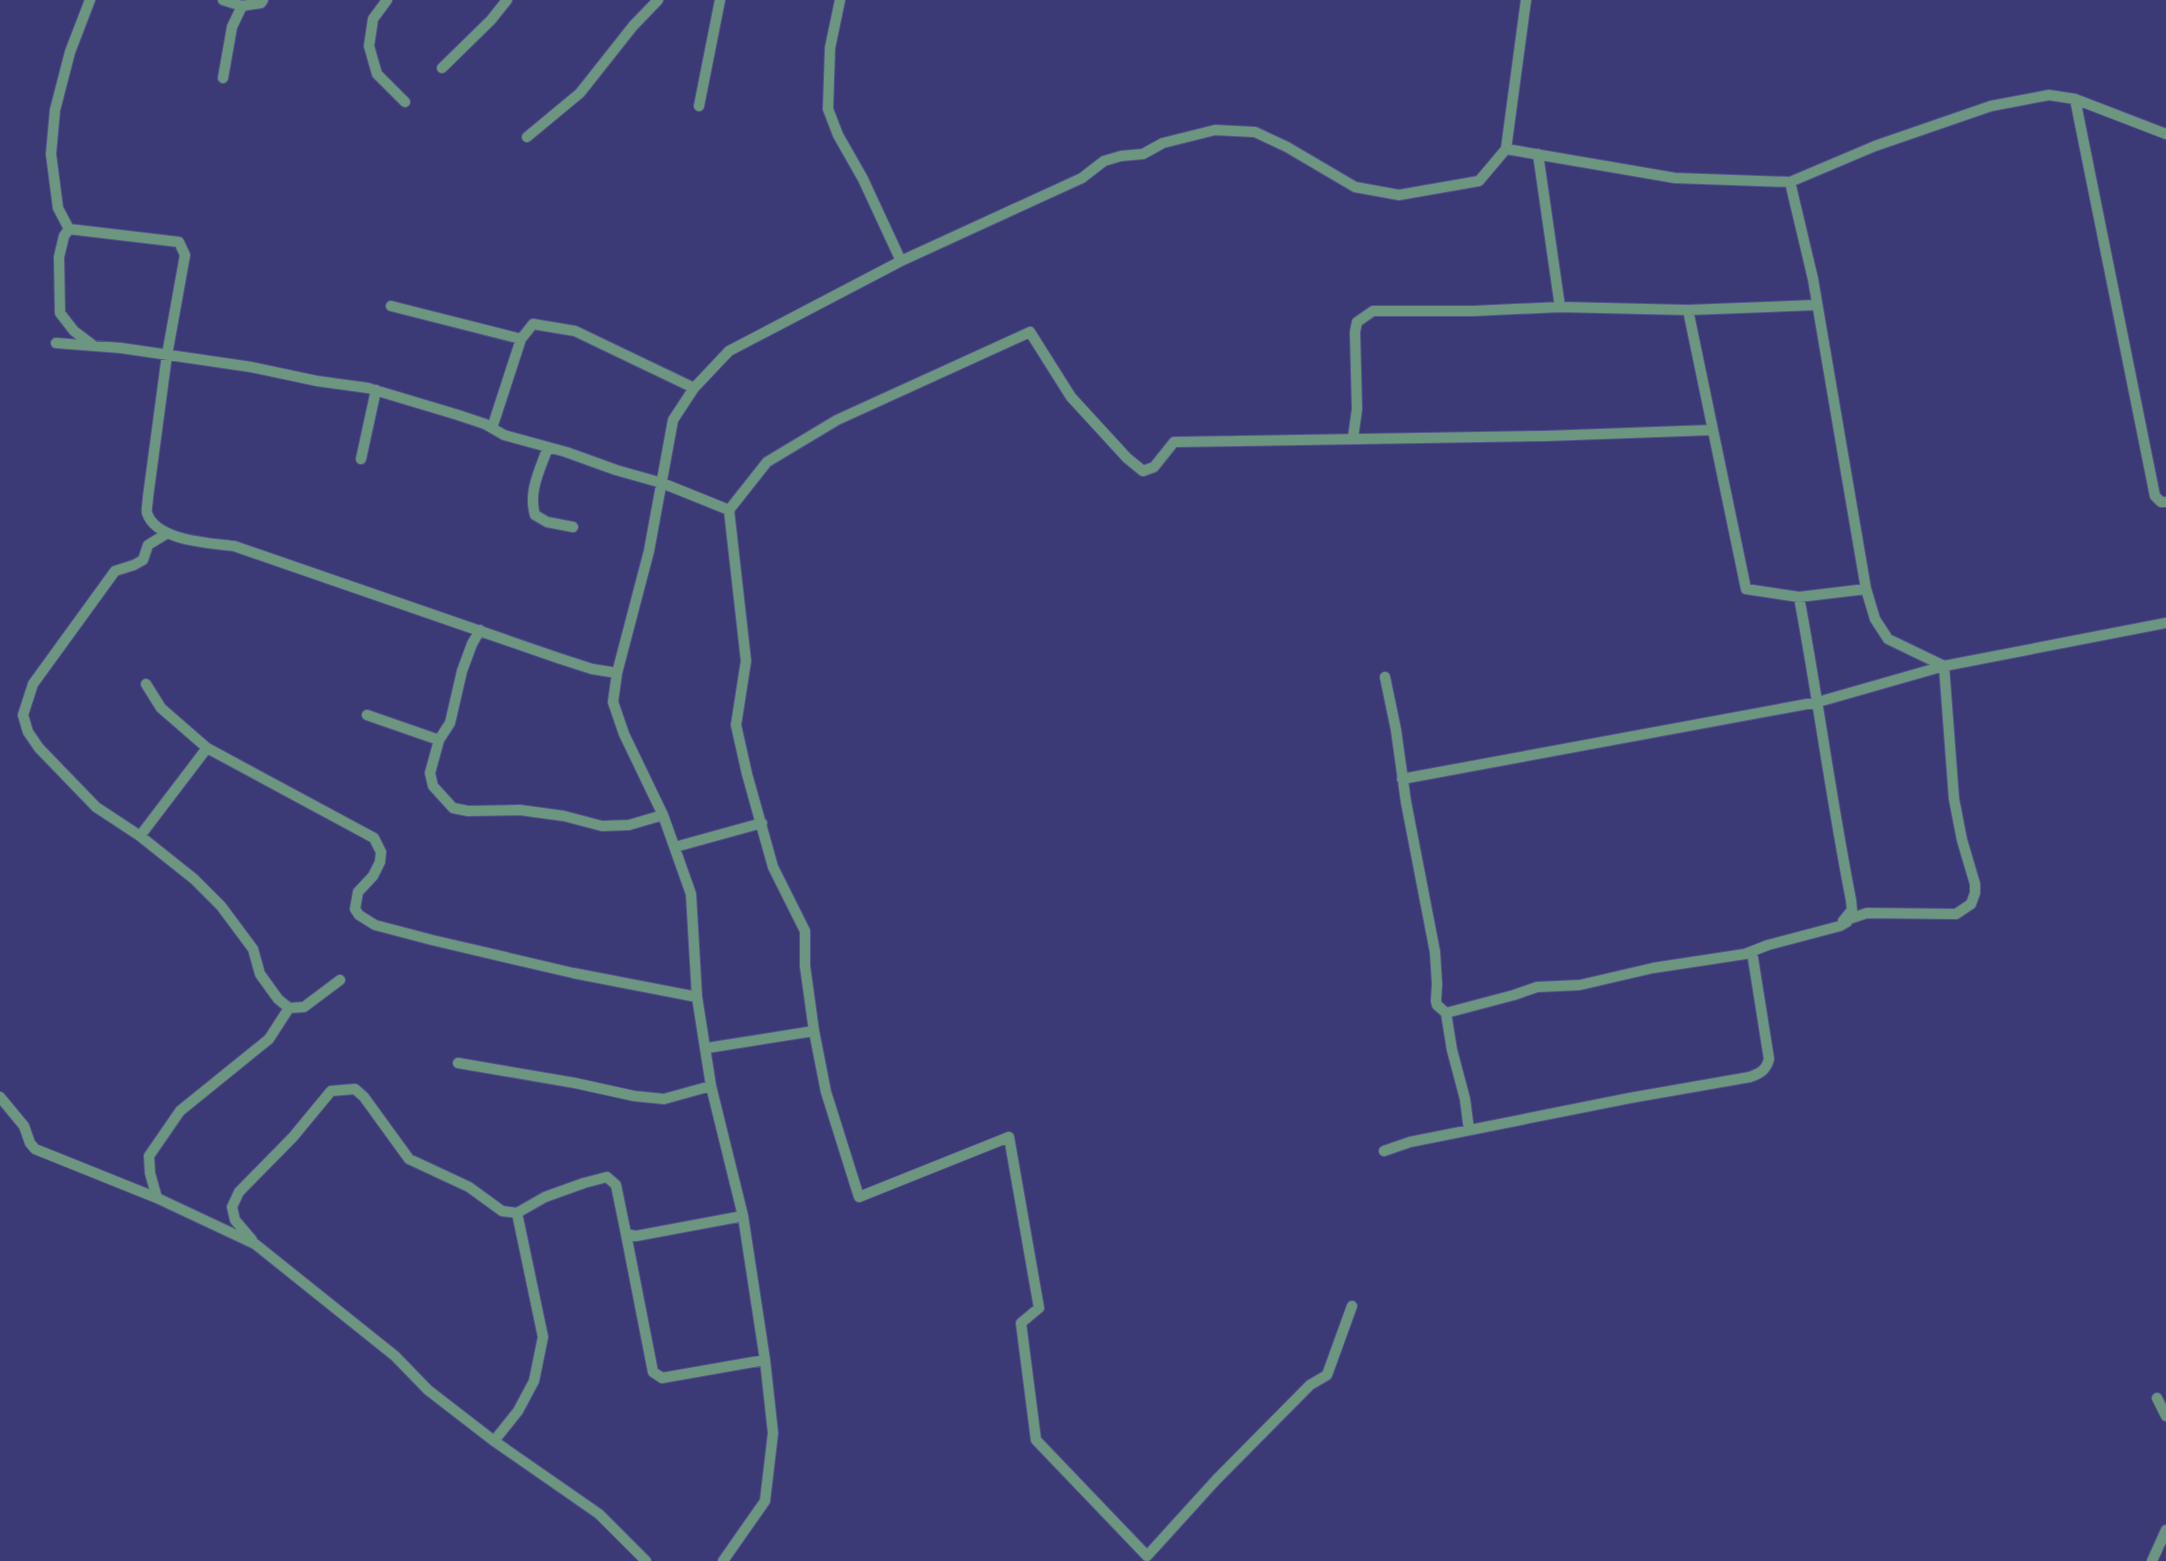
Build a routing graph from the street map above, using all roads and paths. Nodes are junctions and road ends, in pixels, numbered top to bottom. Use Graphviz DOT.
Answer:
graph roads {
  1 [pos="90,0"];
  2 [pos="223,0"];
  3 [pos="262,0"];
  4 [pos="387,0"];
  5 [pos="507,0"];
  6 [pos="658,0"];
  7 [pos="720,0"];
  8 [pos="840,0"];
  9 [pos="1526,0"];
  10 [pos="242,6"];
  11 [pos="442,68"];
  12 [pos="223,78"];
  13 [pos="2075,99"];
  14 [pos="405,102"];
  15 [pos="699,106"];
  16 [pos="2166,134"];
  17 [pos="527,137"];
  18 [pos="1506,149"];
  19 [pos="1538,154"];
  20 [pos="1790,182"];
  21 [pos="69,228"];
  22 [pos="901,261"];
  23 [pos="391,306"];
  24 [pos="1816,306"];
  25 [pos="1560,307"];
  26 [pos="1688,310"];
  27 [pos="521,339"];
  28 [pos="56,343"];
  29 [pos="94,346"];
  30 [pos="167,355"];
  31 [pos="694,388"];
  32 [pos="376,390"];
  33 [pos="492,428"];
  34 [pos="1712,430"];
  35 [pos="1353,438"];
  36 [pos="548,447"];
  37 [pos="361,459"];
  38 [pos="662,483"];
  39 [pos="2166,502"];
  40 [pos="729,510"];
  41 [pos="572,527"];
  42 [pos="166,534"];
  43 [pos="1866,589"];
  44 [pos="1799,597"];
  45 [pos="2166,623"];
  46 [pos="480,630"];
  47 [pos="1944,666"];
  48 [pos="617,674"];
  49 [pos="1384,677"];
  50 [pos="146,684"];
  51 [pos="1818,702"];
  52 [pos="367,715"];
  53 [pos="439,740"];
  54 [pos="207,748"];
  55 [pos="1402,779"];
  56 [pos="663,815"];
  57 [pos="762,823"];
  58 [pos="140,836"];
  59 [pos="675,847"];
  60 [pos="1843,921"];
  61 [pos="1752,952"];
  62 [pos="340,980"];
  63 [pos="697,997"];
  64 [pos="289,1008"];
  65 [pos="1446,1013"];
  66 [pos="814,1032"];
  67 [pos="707,1048"];
  68 [pos="458,1063"];
  69 [pos="711,1086"];
  70 [pos="0,1097"];
  71 [pos="1469,1130"];
  72 [pos="1384,1151"];
  73 [pos="156,1198"];
  74 [pos="517,1213"];
  75 [pos="743,1216"];
  76 [pos="626,1234"];
  77 [pos="255,1244"];
  78 [pos="1352,1306"];
  79 [pos="764,1360"];
  80 [pos="2157,1398"];
  81 [pos="2166,1416"];
  82 [pos="494,1441"];
  83 [pos="2166,1530"];
  84 [pos="646,1561"];
  85 [pos="723,1561"];
  86 [pos="2152,1561"];
  1 -- 21 [label="street"];
  2 -- 10 [label="street"];
  3 -- 10 [label="street"];
  4 -- 14 [label="street"];
  5 -- 11 [label="street"];
  6 -- 17 [label="street"];
  7 -- 15 [label="street"];
  8 -- 22 [label="street"];
  9 -- 18 [label="street"];
  10 -- 12 [label="street"];
  13 -- 16 [label="street"];
  13 -- 20 [label="street"];
  13 -- 39 [label="street"];
  18 -- 19 [label="street"];
  18 -- 22 [label="street"];
  19 -- 20 [label="street"];
  19 -- 25 [label="street"];
  20 -- 24 [label="street"];
  21 -- 29 [label="street"];
  21 -- 30 [label="street"];
  22 -- 31 [label="street"];
  23 -- 27 [label="street"];
  24 -- 26 [label="street"];
  24 -- 43 [label="street"];
  25 -- 26 [label="street"];
  25 -- 35 [label="street"];
  26 -- 34 [label="street"];
  27 -- 31 [label="street"];
  27 -- 33 [label="street"];
  28 -- 29 [label="street"];
  29 -- 30 [label="street"];
  30 -- 32 [label="street"];
  30 -- 42 [label="street"];
  31 -- 38 [label="street"];
  32 -- 33 [label="street"];
  32 -- 37 [label="street"];
  33 -- 36 [label="street"];
  34 -- 35 [label="street"];
  34 -- 44 [label="street"];
  35 -- 40 [label="street"];
  36 -- 38 [label="street"];
  36 -- 41 [label="street"];
  38 -- 40 [label="street"];
  38 -- 48 [label="street"];
  40 -- 57 [label="street"];
  42 -- 46 [label="street"];
  42 -- 58 [label="street"];
  43 -- 44 [label="street"];
  43 -- 47 [label="street"];
  44 -- 51 [label="street"];
  45 -- 47 [label="street"];
  46 -- 48 [label="street"];
  46 -- 53 [label="street"];
  47 -- 51 [label="street"];
  47 -- 60 [label="street"];
  48 -- 56 [label="street"];
  49 -- 55 [label="street"];
  50 -- 54 [label="street"];
  51 -- 55 [label="street"];
  51 -- 60 [label="street"];
  52 -- 53 [label="street"];
  53 -- 56 [label="street"];
  54 -- 58 [label="street"];
  54 -- 63 [label="street"];
  55 -- 65 [label="street"];
  56 -- 59 [label="street"];
  57 -- 59 [label="street"];
  57 -- 66 [label="street"];
  58 -- 64 [label="street"];
  59 -- 63 [label="street"];
  60 -- 61 [label="street"];
  61 -- 65 [label="street"];
  61 -- 71 [label="street"];
  62 -- 64 [label="street"];
  63 -- 67 [label="street"];
  64 -- 73 [label="street"];
  65 -- 71 [label="street"];
  66 -- 67 [label="street"];
  66 -- 78 [label="street"];
  67 -- 69 [label="street"];
  68 -- 69 [label="street"];
  69 -- 75 [label="street"];
  70 -- 73 [label="street"];
  71 -- 72 [label="street"];
  73 -- 77 [label="street"];
  74 -- 76 [label="street"];
  74 -- 77 [label="street"];
  74 -- 82 [label="street"];
  75 -- 76 [label="street"];
  75 -- 79 [label="street"];
  76 -- 79 [label="street"];
  77 -- 82 [label="street"];
  79 -- 85 [label="street"];
  80 -- 81 [label="street"];
  82 -- 84 [label="street"];
  83 -- 86 [label="street"];
}
